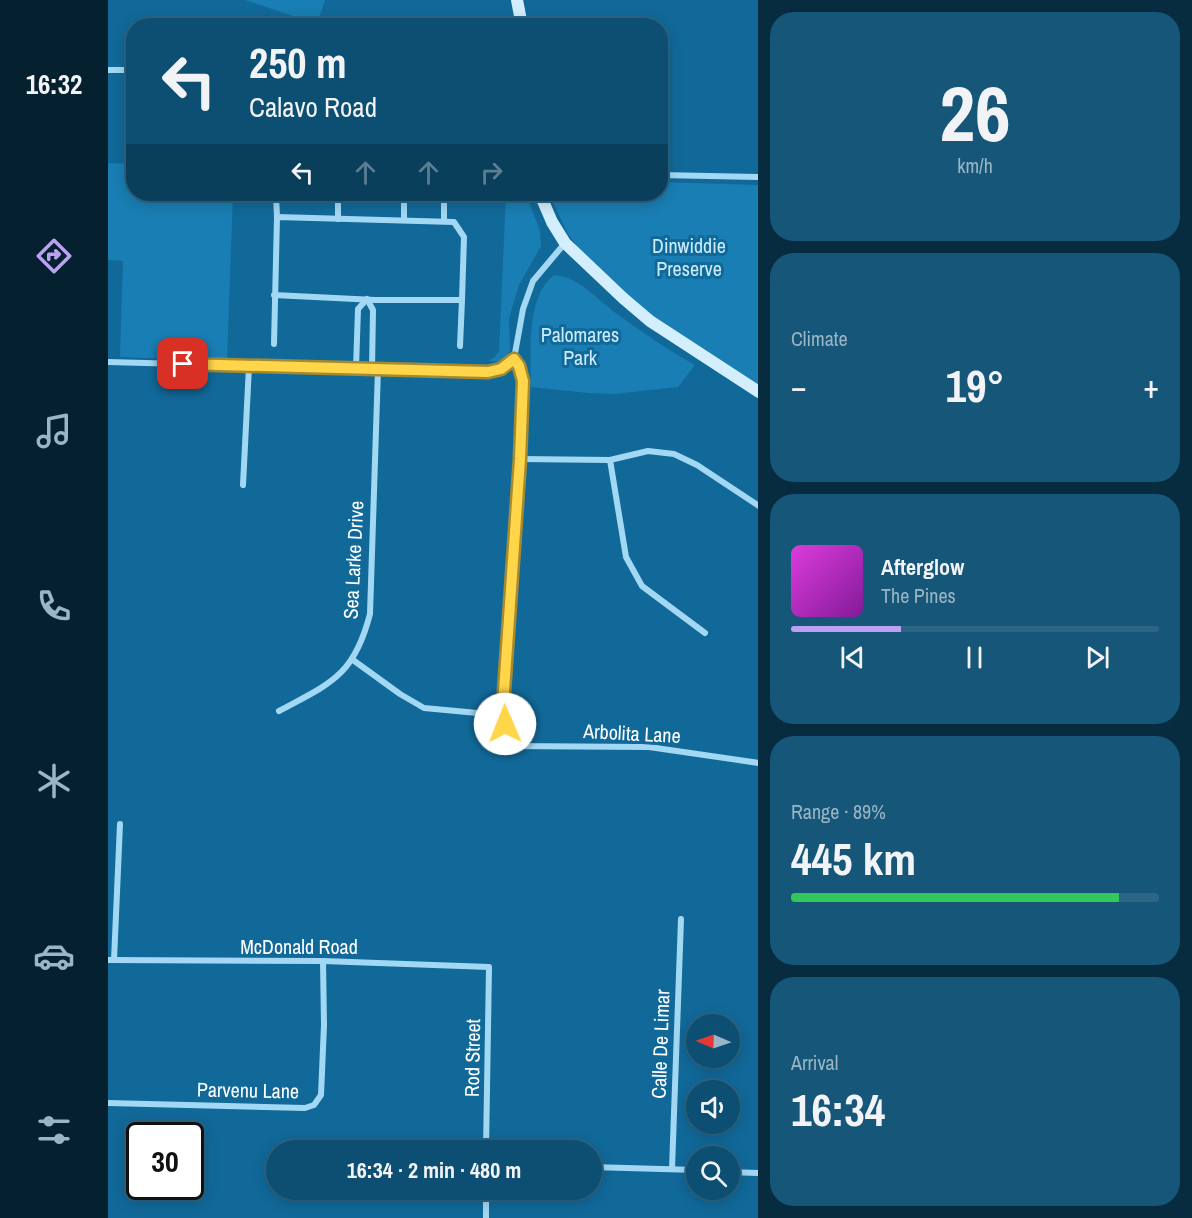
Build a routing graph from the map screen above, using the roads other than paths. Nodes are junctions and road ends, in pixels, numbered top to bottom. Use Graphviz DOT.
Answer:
graph roads {
  1 [pos="517,0"];
  2 [pos="520,18"];
  3 [pos="108,70"];
  4 [pos="126,70"];
  5 [pos="668,175"];
  6 [pos="758,177"];
  7 [pos="276,201"];
  8 [pos="338,201"];
  9 [pos="404,201"];
  10 [pos="444,201"];
  11 [pos="543,201"];
  12 [pos="277,217"];
  13 [pos="338,219"];
  14 [pos="404,220"];
  15 [pos="444,221"];
  16 [pos="565,243"];
  17 [pos="274,295"];
  18 [pos="367,299"];
  19 [pos="462,300"];
  20 [pos="274,344"];
  21 [pos="460,346"];
  22 [pos="514,359"];
  23 [pos="108,362"];
  24 [pos="249,366"];
  25 [pos="356,368"];
  26 [pos="375,369"];
  27 [pos="758,391"];
  28 [pos="520,459"];
  29 [pos="610,460"];
  30 [pos="243,484"];
  31 [pos="758,505"];
  32 [pos="705,633"];
  33 [pos="353,660"];
  34 [pos="279,711"];
  35 [pos="488,714"];
  36 [pos="758,763"];
  37 [pos="120,824"];
  38 [pos="681,919"];
  39 [pos="111,960"];
  40 [pos="323,961"];
  41 [pos="489,967"];
  42 [pos="108,1103"];
  43 [pos="486,1140"];
  44 [pos="602,1167"];
  45 [pos="672,1169"];
  46 [pos="686,1170"];
  47 [pos="740,1172"];
  48 [pos="758,1173"];
  49 [pos="486,1200"];
  50 [pos="486,1218"];
  1 -- 2 [label="main road"];
  3 -- 4 [label="street"];
  5 -- 6 [label="street"];
  7 -- 12 [label="street"];
  8 -- 13 [label="street"];
  9 -- 14 [label="street"];
  10 -- 15 [label="street"];
  11 -- 16 [label="main road"];
  12 -- 13 [label="street"];
  12 -- 17 [label="street"];
  13 -- 14 [label="street"];
  14 -- 15 [label="street"];
  15 -- 19 [label="street"];
  16 -- 22 [label="street"];
  16 -- 27 [label="main road"];
  17 -- 18 [label="street"];
  17 -- 20 [label="street"];
  18 -- 19 [label="street"];
  18 -- 25 [label="street"];
  18 -- 26 [label="street, Sea Larke Drive"];
  19 -- 21 [label="street"];
  22 -- 26 [label="street"];
  22 -- 28 [label="street"];
  23 -- 24 [label="street"];
  24 -- 25 [label="street"];
  24 -- 30 [label="street"];
  25 -- 26 [label="street"];
  26 -- 33 [label="street, Sea Larke Drive"];
  28 -- 29 [label="street"];
  28 -- 36 [label="street, Arbolita Lane"];
  29 -- 31 [label="street"];
  29 -- 32 [label="street"];
  33 -- 34 [label="street, Sea Larke Drive"];
  33 -- 35 [label="street"];
  37 -- 39 [label="street"];
  38 -- 45 [label="street, Calle De Limar"];
  39 -- 40 [label="street, McDonald Road"];
  40 -- 41 [label="street, McDonald Road"];
  40 -- 42 [label="street, Parvenu Lane"];
  41 -- 43 [label="street, Rod Street"];
  44 -- 45 [label="street"];
  45 -- 46 [label="street"];
  47 -- 48 [label="street"];
  49 -- 50 [label="street"];
}
